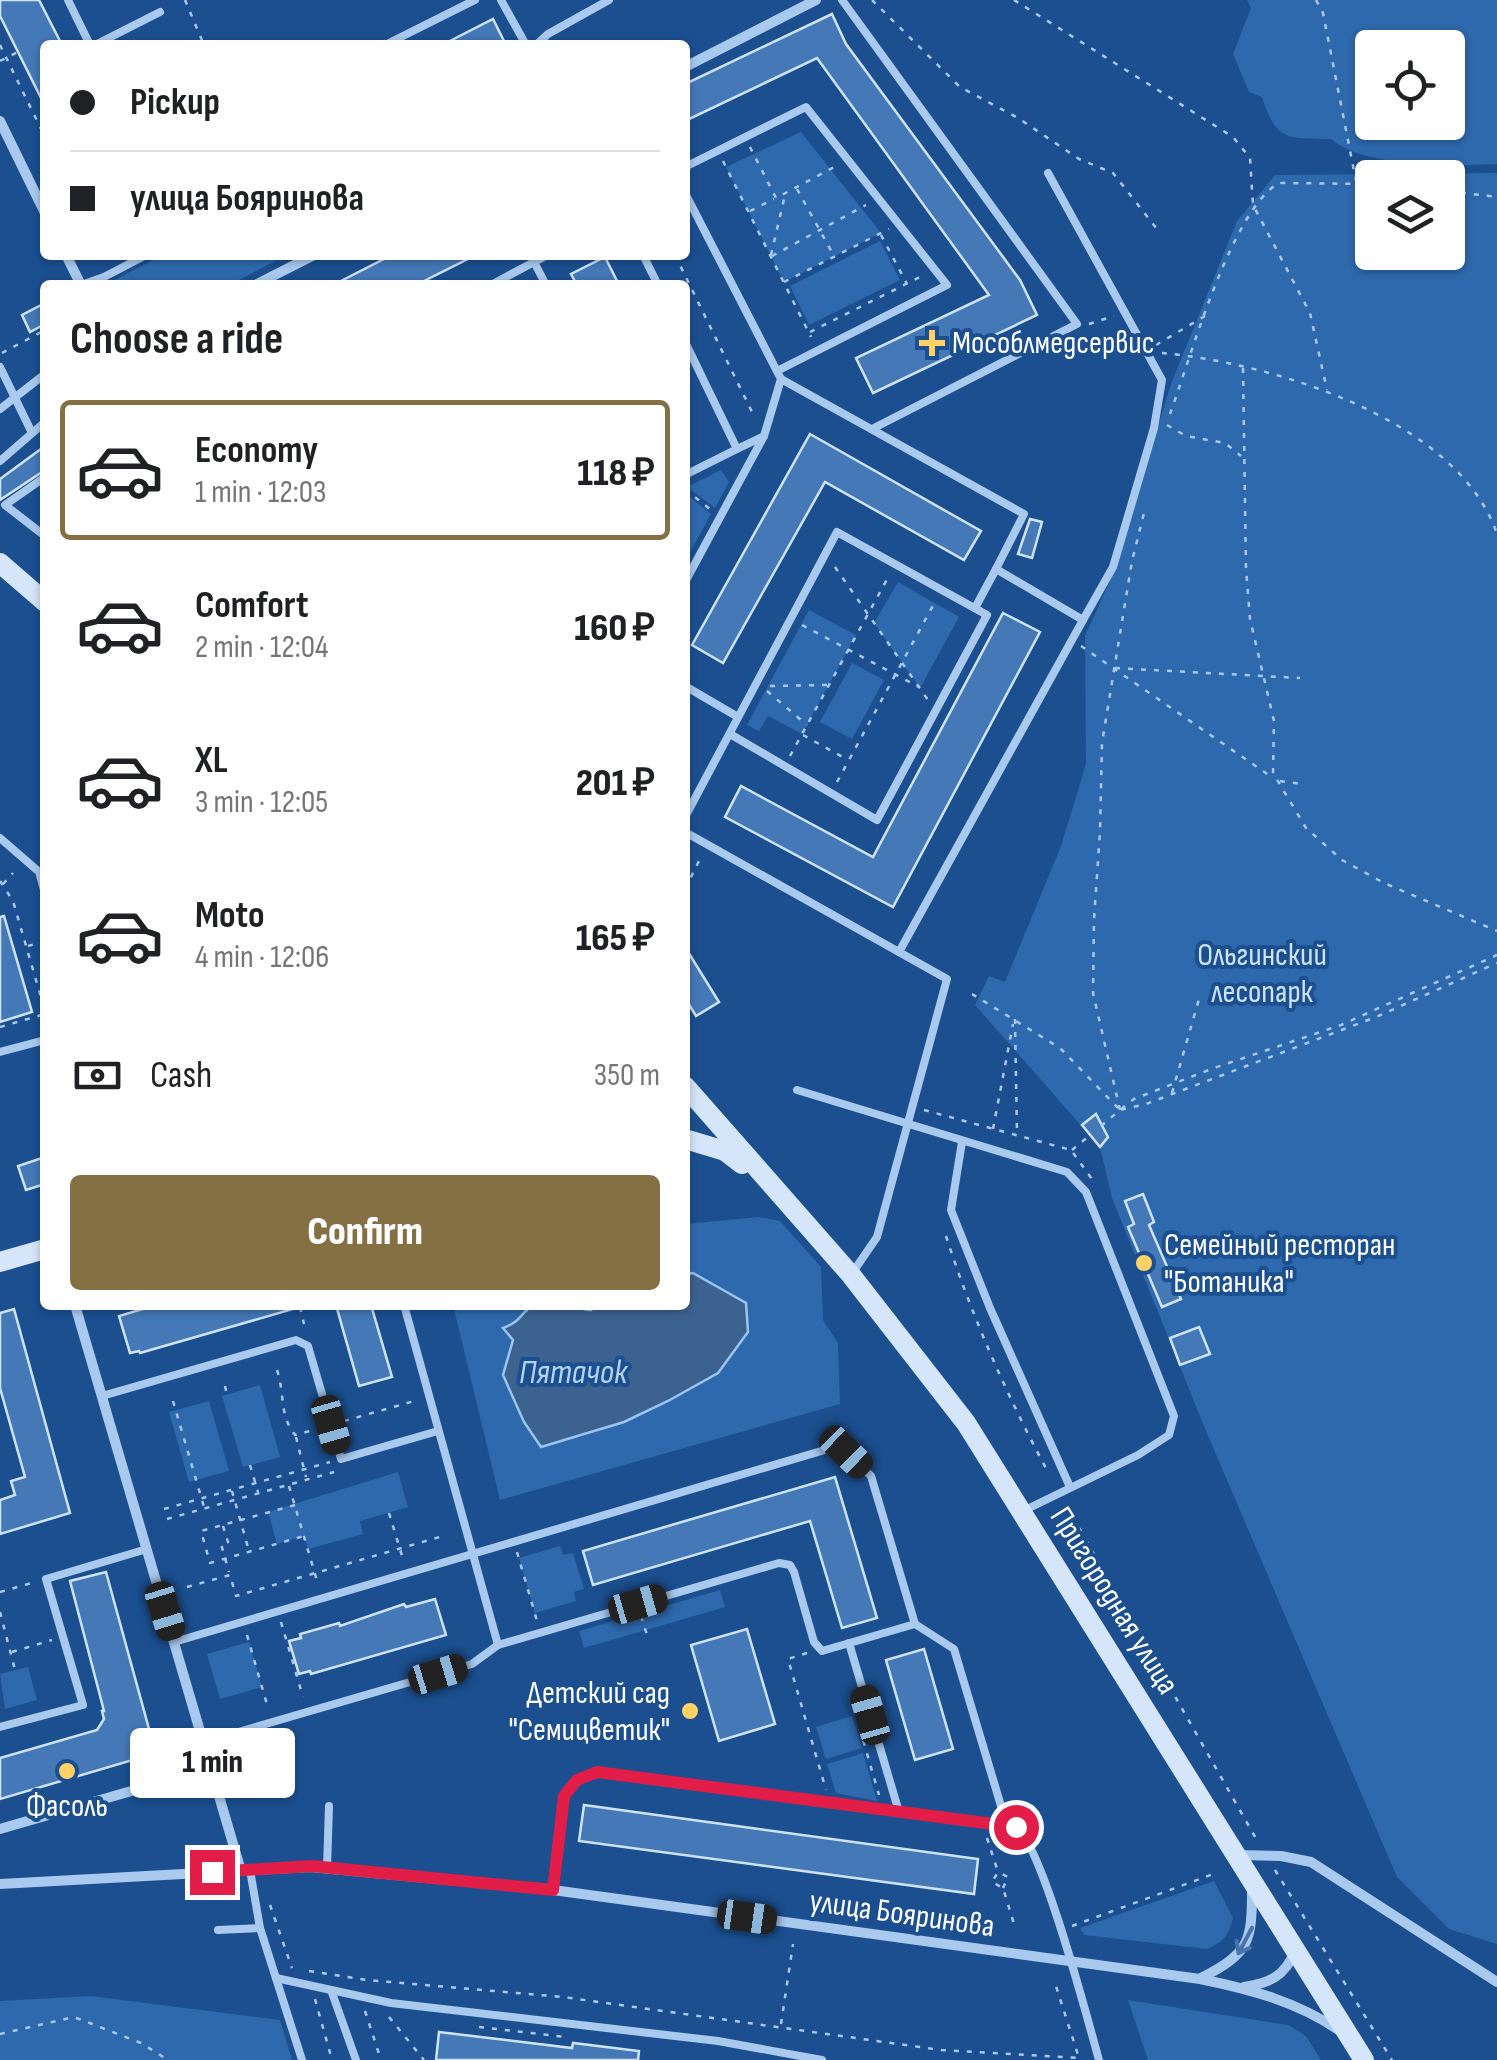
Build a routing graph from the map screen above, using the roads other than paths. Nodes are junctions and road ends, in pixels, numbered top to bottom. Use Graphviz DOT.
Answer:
graph roads {
  1 [pos="68,0"];
  2 [pos="475,0"];
  3 [pos="501,0"];
  4 [pos="609,0"];
  5 [pos="816,0"];
  6 [pos="842,0"];
  7 [pos="160,12"];
  8 [pos="90,40"];
  9 [pos="103,40"];
  10 [pos="395,40"];
  11 [pos="523,40"];
  12 [pos="543,40"];
  13 [pos="690,64"];
  14 [pos="0,122"];
  15 [pos="690,164"];
  16 [pos="1048,173"];
  17 [pos="40,203"];
  18 [pos="690,203"];
  19 [pos="136,260"];
  20 [pos="304,260"];
  21 [pos="538,260"];
  22 [pos="534,262"];
  23 [pos="95,280"];
  24 [pos="266,280"];
  25 [pos="500,280"];
  26 [pos="543,280"];
  27 [pos="690,352"];
  28 [pos="0,368"];
  29 [pos="779,375"];
  30 [pos="40,378"];
  31 [pos="15,398"];
  32 [pos="0,409"];
  33 [pos="40,426"];
  34 [pos="872,429"];
  35 [pos="32,433"];
  36 [pos="764,436"];
  37 [pos="737,449"];
  38 [pos="0,460"];
  39 [pos="690,472"];
  40 [pos="40,480"];
  41 [pos="40,532"];
  42 [pos="0,562"];
  43 [pos="996,569"];
  44 [pos="690,573"];
  45 [pos="40,596"];
  46 [pos="975,608"];
  47 [pos="1083,620"];
  48 [pos="690,689"];
  49 [pos="738,717"];
  50 [pos="730,734"];
  51 [pos="690,808"];
  52 [pos="690,835"];
  53 [pos="0,838"];
  54 [pos="40,872"];
  55 [pos="899,952"];
  56 [pos="40,1041"];
  57 [pos="0,1052"];
  58 [pos="797,1090"];
  59 [pos="690,1092"];
  60 [pos="908,1123"];
  61 [pos="690,1141"];
  62 [pos="962,1142"];
  63 [pos="780,1197"];
  64 [pos="40,1250"];
  65 [pos="0,1262"];
  66 [pos="851,1275"];
  67 [pos="76,1310"];
  68 [pos="405,1310"];
  69 [pos="102,1396"];
  70 [pos="438,1431"];
  71 [pos="1070,1487"];
  72 [pos="1023,1511"];
  73 [pos="147,1549"];
  74 [pos="472,1553"];
  75 [pos="915,1624"];
  76 [pos="174,1642"];
  77 [pos="850,1643"];
  78 [pos="498,1646"];
  79 [pos="0,1726"];
  80 [pos="204,1742"];
  81 [pos="211,1768"];
  82 [pos="329,1806"];
  83 [pos="899,1812"];
  84 [pos="1007,1826"];
  85 [pos="0,1830"];
  86 [pos="1236,1855"];
  87 [pos="327,1868"];
  88 [pos="246,1871"];
  89 [pos="1252,1882"];
  90 [pos="0,1884"];
  91 [pos="553,1890"];
  92 [pos="260,1928"];
  93 [pos="218,1930"];
  94 [pos="1296,1950"];
  95 [pos="1070,1962"];
  96 [pos="276,1978"];
  97 [pos="1200,1979"];
  98 [pos="1497,1982"];
  99 [pos="1243,1987"];
  100 [pos="331,1990"];
  101 [pos="1357,2054"];
  102 [pos="302,2060"];
  103 [pos="356,2060"];
  104 [pos="822,2060"];
  105 [pos="1099,2060"];
  1 -- 8 [label="lane"];
  2 -- 10 [label="lane"];
  3 -- 11 [label="lane"];
  4 -- 12 [label="lane"];
  5 -- 13 [label="street"];
  6 -- 34 [label="lane"];
  7 -- 9 [label="lane"];
  14 -- 17 [label="street"];
  15 -- 29 [label="lane"];
  16 -- 47 [label="lane"];
  18 -- 29 [label="lane"];
  19 -- 23 [label="lane"];
  20 -- 24 [label="street"];
  21 -- 22 [label="lane"];
  22 -- 25 [label="lane"];
  22 -- 26 [label="lane"];
  27 -- 37 [label="lane"];
  28 -- 31 [label="lane"];
  29 -- 34 [label="lane"];
  29 -- 36 [label="lane"];
  30 -- 31 [label="lane"];
  31 -- 32 [label="lane"];
  31 -- 35 [label="lane"];
  33 -- 35 [label="lane"];
  34 -- 43 [label="lane"];
  35 -- 38 [label="lane"];
  36 -- 37 [label="lane"];
  36 -- 44 [label="lane"];
  37 -- 39 [label="lane"];
  40 -- 41 [label="lane"];
  42 -- 45 [label="street"];
  43 -- 46 [label="lane"];
  43 -- 47 [label="lane"];
  46 -- 49 [label="lane"];
  46 -- 50 [label="lane"];
  47 -- 55 [label="lane"];
  48 -- 49 [label="lane"];
  49 -- 50 [label="lane"];
  50 -- 51 [label="lane"];
  52 -- 55 [label="lane"];
  53 -- 54 [label="lane"];
  55 -- 60 [label="lane"];
  56 -- 57 [label="lane"];
  58 -- 60 [label="lane"];
  59 -- 63 [label="street"];
  60 -- 62 [label="lane"];
  60 -- 66 [label="lane"];
  61 -- 63 [label="street"];
  62 -- 71 [label="lane"];
  62 -- 71 [label="lane"];
  63 -- 66 [label="street, Пригородная улица"];
  64 -- 65 [label="street"];
  66 -- 72 [label="street, Пригородная улица"];
  67 -- 69 [label="street"];
  68 -- 70 [label="lane"];
  69 -- 70 [label="lane"];
  69 -- 73 [label="street"];
  70 -- 74 [label="lane"];
  71 -- 72 [label="lane"];
  72 -- 86 [label="street, Пригородная улица"];
  73 -- 76 [label="street"];
  73 -- 79 [label="lane"];
  74 -- 75 [label="lane"];
  74 -- 76 [label="lane"];
  74 -- 78 [label="lane"];
  75 -- 77 [label="lane"];
  75 -- 84 [label="lane"];
  76 -- 80 [label="street"];
  77 -- 78 [label="lane"];
  77 -- 83 [label="lane"];
  78 -- 80 [label="lane"];
  80 -- 81 [label="street"];
  81 -- 85 [label="street"];
  81 -- 88 [label="street"];
  82 -- 87 [label="lane"];
  83 -- 84 [label="lane"];
  83 -- 91 [label="lane"];
  84 -- 95 [label="lane"];
  86 -- 89 [label="street, Пригородная улица"];
  86 -- 98 [label="street"];
  87 -- 88 [label="street, улица Бояринова"];
  87 -- 91 [label="street, улица Бояринова"];
  88 -- 90 [label="street, улица Бояринова"];
  88 -- 92 [label="lane"];
  89 -- 94 [label="street, Пригородная улица"];
  89 -- 97 [label="street, one-way"];
  91 -- 95 [label="street, улица Бояринова"];
  92 -- 93 [label="lane"];
  92 -- 96 [label="lane"];
  94 -- 99 [label="street"];
  94 -- 101 [label="street, Пригородная улица"];
  95 -- 97 [label="street, улица Бояринова"];
  95 -- 105 [label="lane"];
  96 -- 100 [label="lane"];
  96 -- 102 [label="lane"];
  97 -- 99 [label="street, улица Бояринова"];
  99 -- 101 [label="street, улица Бояринова"];
  100 -- 103 [label="lane"];
  100 -- 104 [label="lane"];
}
